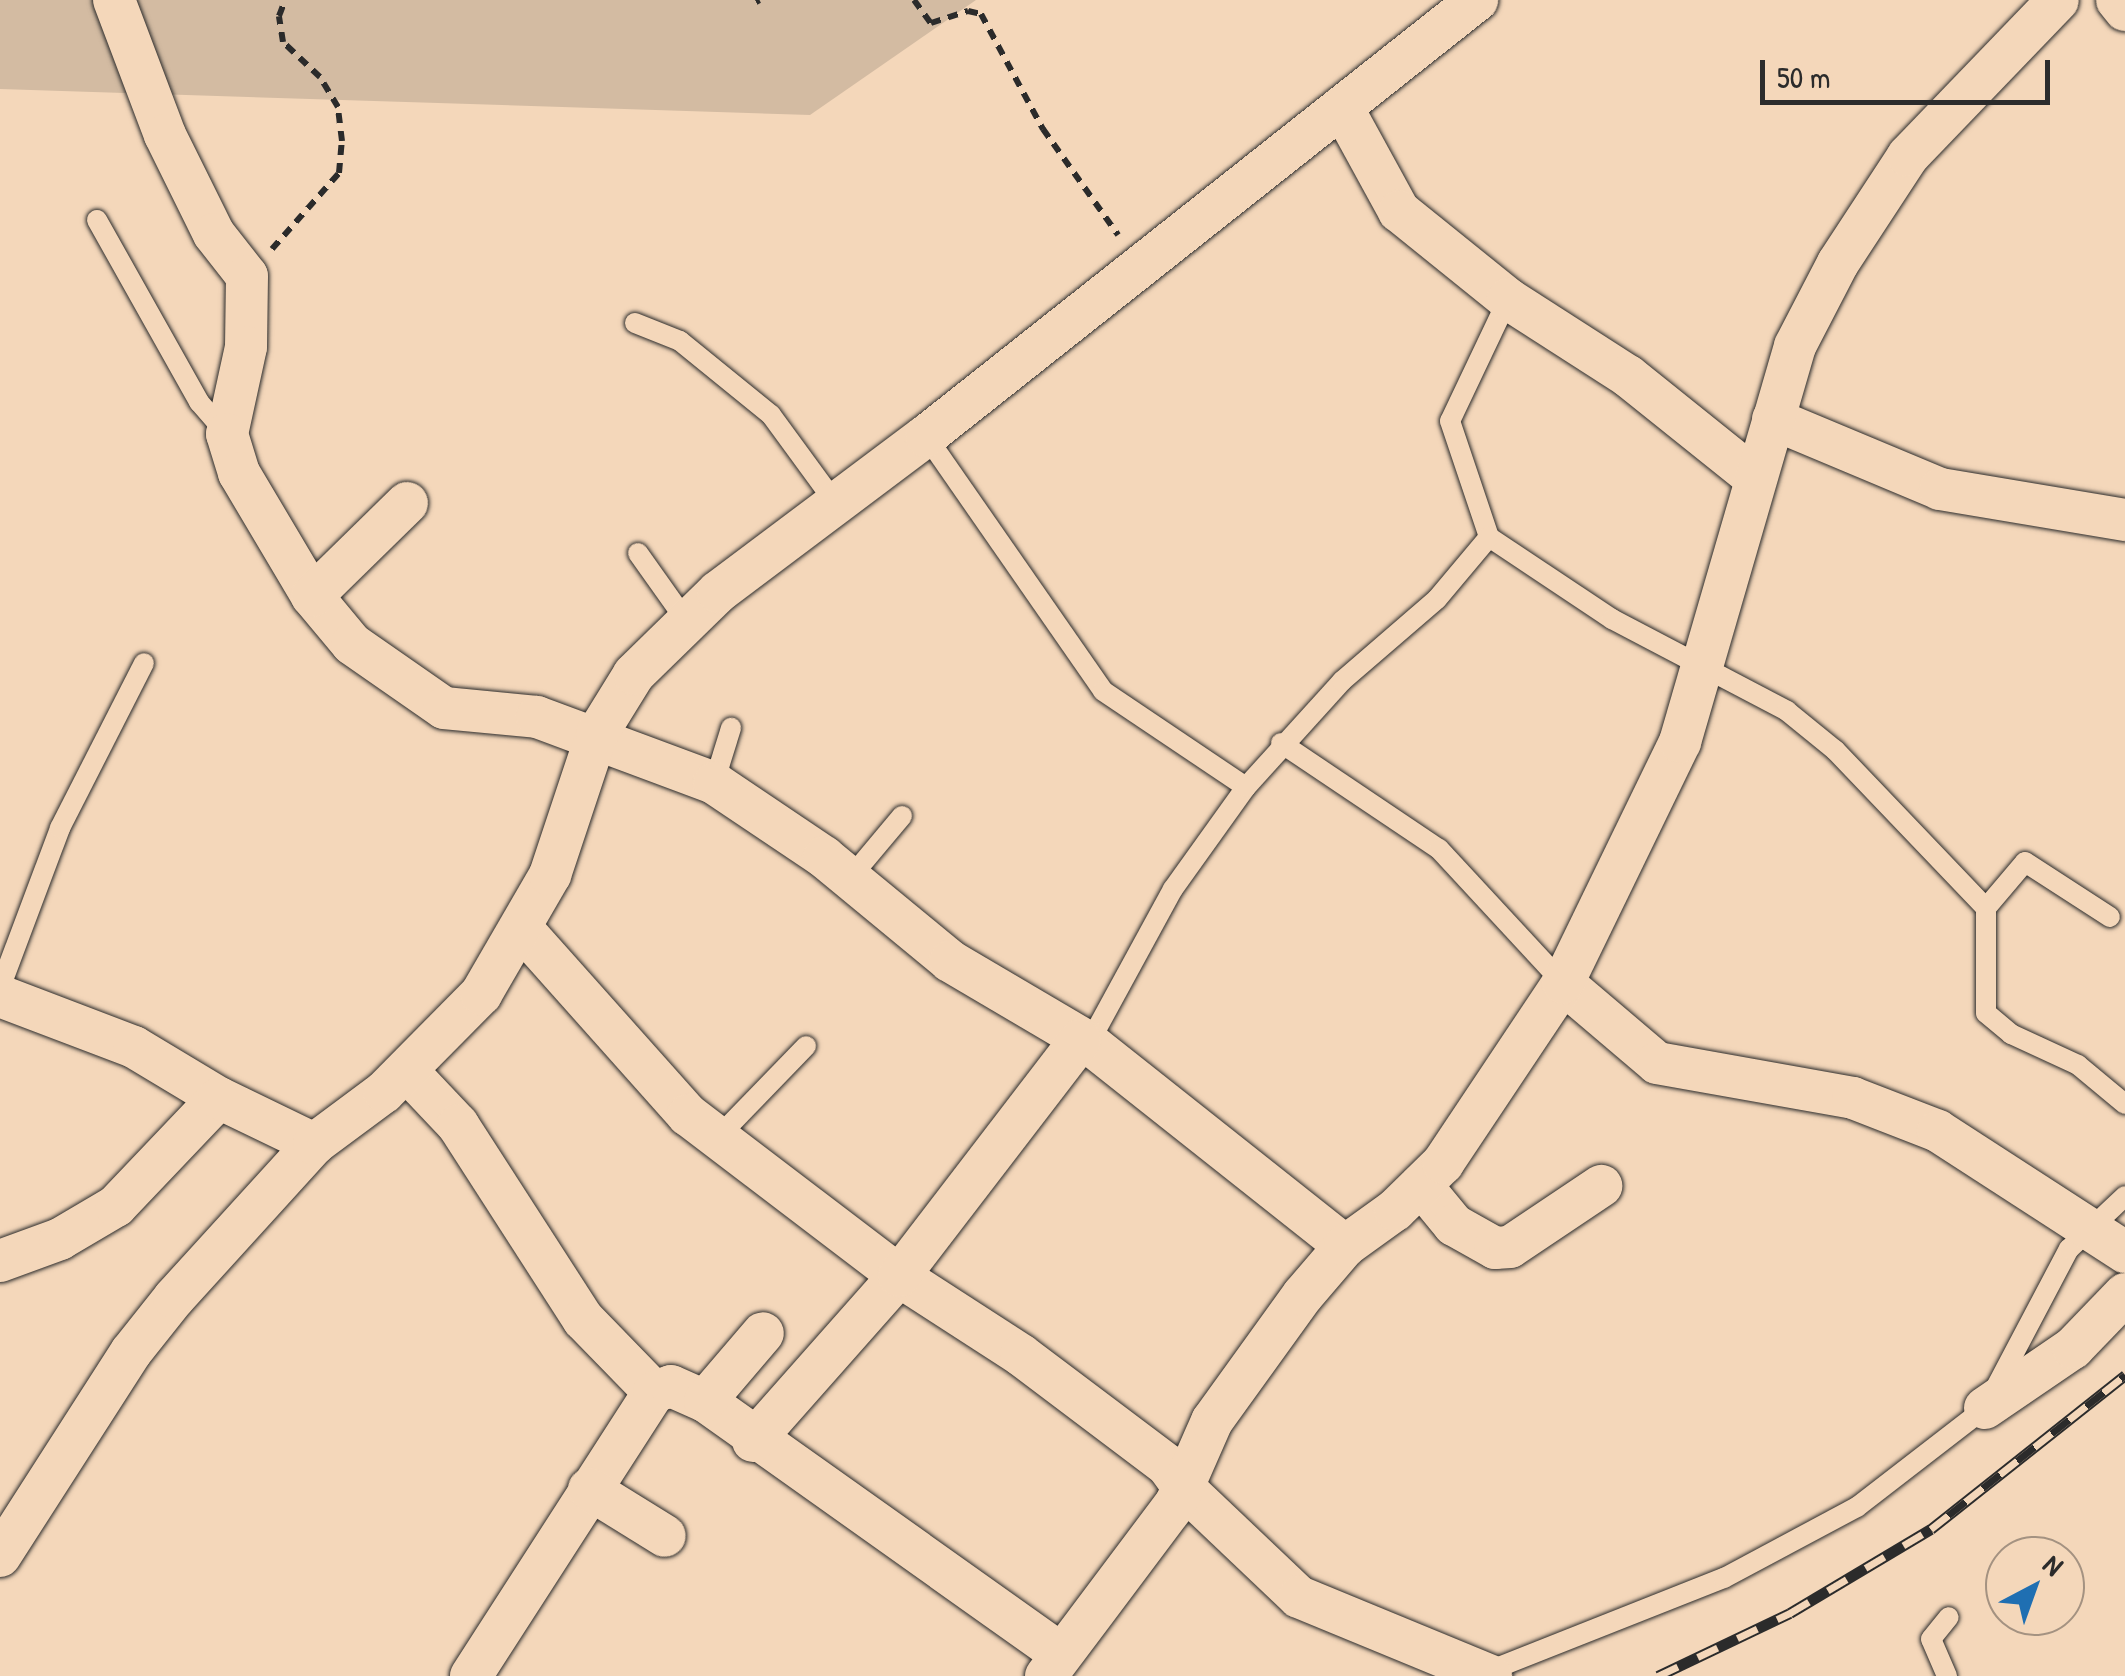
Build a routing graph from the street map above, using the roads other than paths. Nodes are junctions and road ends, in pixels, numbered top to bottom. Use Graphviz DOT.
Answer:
graph roads {
  1 [pos="114,0"];
  2 [pos="1477,0"];
  3 [pos="2058,0"];
  4 [pos="2117,0"];
  5 [pos="2125,10"];
  6 [pos="1342,107"];
  7 [pos="96,220"];
  8 [pos="1508,299"];
  9 [pos="635,323"];
  10 [pos="1773,419"];
  11 [pos="227,434"];
  12 [pos="926,436"];
  13 [pos="1752,476"];
  14 [pos="834,500"];
  15 [pos="406,503"];
  16 [pos="2125,520"];
  17 [pos="1489,537"];
  18 [pos="638,553"];
  19 [pos="312,596"];
  20 [pos="686,622"];
  21 [pos="144,663"];
  22 [pos="1706,664"];
  23 [pos="731,728"];
  24 [pos="597,734"];
  25 [pos="1281,743"];
  26 [pos="714,782"];
  27 [pos="1246,787"];
  28 [pos="902,816"];
  29 [pos="850,878"];
  30 [pos="1986,908"];
  31 [pos="2110,917"];
  32 [pos="522,929"];
  33 [pos="1563,983"];
  34 [pos="0,988"];
  35 [pos="0,996"];
  36 [pos="1085,1042"];
  37 [pos="806,1046"];
  38 [pos="408,1070"];
  39 [pos="219,1098"];
  40 [pos="2125,1104"];
  41 [pos="718,1138"];
  42 [pos="314,1144"];
  43 [pos="1422,1185"];
  44 [pos="1601,1186"];
  45 [pos="2125,1196"];
  46 [pos="2086,1230"];
  47 [pos="1344,1246"];
  48 [pos="2125,1252"];
  49 [pos="0,1261"];
  50 [pos="899,1276"];
  51 [pos="2125,1294"];
  52 [pos="762,1333"];
  53 [pos="654,1392"];
  54 [pos="705,1401"];
  55 [pos="1984,1408"];
  56 [pos="753,1441"];
  57 [pos="1184,1488"];
  58 [pos="589,1489"];
  59 [pos="665,1536"];
  60 [pos="0,1556"];
  61 [pos="1949,1617"];
  62 [pos="1053,1665"];
  63 [pos="1488,1674"];
  64 [pos="472,1676"];
  65 [pos="1947,1676"];
  1 -- 11 [label="street"];
  2 -- 6 [label="street"];
  3 -- 10 [label="street"];
  4 -- 5 [label="street"];
  6 -- 8 [label="street"];
  6 -- 12 [label="street"];
  7 -- 11 [label="lane"];
  8 -- 13 [label="street"];
  8 -- 17 [label="lane"];
  9 -- 14 [label="lane"];
  10 -- 13 [label="street"];
  10 -- 16 [label="street"];
  11 -- 19 [label="street"];
  12 -- 14 [label="street"];
  12 -- 27 [label="lane"];
  13 -- 22 [label="street"];
  14 -- 20 [label="street"];
  15 -- 19 [label="street"];
  17 -- 22 [label="lane"];
  17 -- 25 [label="lane"];
  18 -- 20 [label="lane"];
  19 -- 24 [label="street"];
  20 -- 24 [label="street"];
  21 -- 34 [label="lane"];
  22 -- 30 [label="lane"];
  22 -- 33 [label="street"];
  23 -- 26 [label="lane"];
  24 -- 26 [label="street"];
  24 -- 32 [label="street"];
  25 -- 27 [label="lane"];
  25 -- 33 [label="lane"];
  26 -- 29 [label="street"];
  27 -- 36 [label="lane"];
  28 -- 29 [label="lane"];
  29 -- 36 [label="street"];
  30 -- 31 [label="lane"];
  30 -- 40 [label="lane"];
  32 -- 38 [label="street"];
  32 -- 41 [label="street"];
  33 -- 43 [label="street"];
  33 -- 46 [label="street"];
  35 -- 39 [label="street"];
  36 -- 47 [label="street"];
  36 -- 50 [label="street"];
  37 -- 41 [label="lane"];
  38 -- 42 [label="street"];
  38 -- 53 [label="street"];
  39 -- 42 [label="street"];
  39 -- 49 [label="street"];
  41 -- 50 [label="street"];
  42 -- 60 [label="street"];
  43 -- 44 [label="street"];
  43 -- 47 [label="street"];
  45 -- 46 [label="lane"];
  46 -- 48 [label="street"];
  46 -- 55 [label="lane"];
  47 -- 57 [label="street"];
  50 -- 56 [label="street"];
  50 -- 57 [label="street"];
  51 -- 55 [label="street"];
  52 -- 54 [label="street"];
  53 -- 54 [label="street"];
  53 -- 58 [label="street"];
  54 -- 56 [label="street"];
  55 -- 63 [label="lane"];
  56 -- 62 [label="street"];
  57 -- 62 [label="street"];
  57 -- 63 [label="street"];
  58 -- 59 [label="street"];
  58 -- 64 [label="street"];
  61 -- 65 [label="lane"];
}
